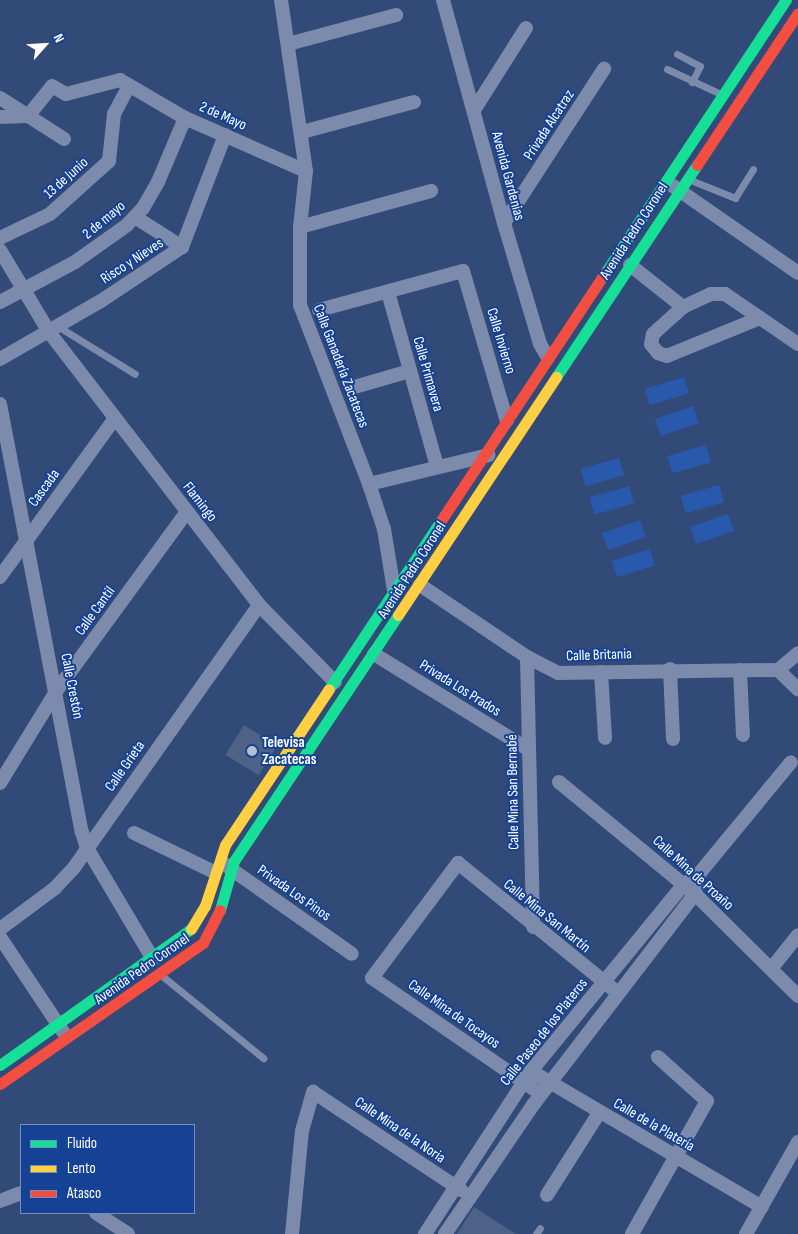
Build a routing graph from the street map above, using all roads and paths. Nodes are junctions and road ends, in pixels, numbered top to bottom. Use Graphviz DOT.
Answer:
graph roads {
  1 [pos="281,0"];
  2 [pos="443,0"];
  3 [pos="786,0"];
  4 [pos="798,13"];
  5 [pos="396,15"];
  6 [pos="526,28"];
  7 [pos="288,44"];
  8 [pos="676,54"];
  9 [pos="604,69"];
  10 [pos="667,70"];
  11 [pos="692,82"];
  12 [pos="129,86"];
  13 [pos="723,95"];
  14 [pos="0,98"];
  15 [pos="414,102"];
  16 [pos="474,110"];
  17 [pos="28,116"];
  18 [pos="0,117"];
  19 [pos="185,118"];
  20 [pos="302,132"];
  21 [pos="225,135"];
  22 [pos="64,139"];
  23 [pos="753,168"];
  24 [pos="306,171"];
  25 [pos="669,176"];
  26 [pos="682,184"];
  27 [pos="431,191"];
  28 [pos="135,217"];
  29 [pos="504,224"];
  30 [pos="300,226"];
  31 [pos="0,238"];
  32 [pos="182,246"];
  33 [pos="0,250"];
  34 [pos="630,265"];
  35 [pos="798,273"];
  36 [pos="23,290"];
  37 [pos="388,292"];
  38 [pos="0,302"];
  39 [pos="683,307"];
  40 [pos="319,310"];
  41 [pos="760,318"];
  42 [pos="54,330"];
  43 [pos="798,344"];
  44 [pos="548,358"];
  45 [pos="0,359"];
  46 [pos="410,371"];
  47 [pos="135,374"];
  48 [pos="351,388"];
  49 [pos="0,404"];
  50 [pos="115,418"];
  51 [pos="507,421"];
  52 [pos="485,454"];
  53 [pos="504,456"];
  54 [pos="437,466"];
  55 [pos="369,484"];
  56 [pos="187,512"];
  57 [pos="26,540"];
  58 [pos="0,577"];
  59 [pos="420,585"];
  60 [pos="394,590"];
  61 [pos="259,605"];
  62 [pos="798,653"];
  63 [pos="374,654"];
  64 [pos="527,658"];
  65 [pos="670,669"];
  66 [pos="740,670"];
  67 [pos="778,670"];
  68 [pos="602,672"];
  69 [pos="335,682"];
  70 [pos="798,689"];
  71 [pos="57,690"];
  72 [pos="743,734"];
  73 [pos="604,738"];
  74 [pos="673,739"];
  75 [pos="528,749"];
  76 [pos="286,754"];
  77 [pos="791,762"];
  78 [pos="300,763"];
  79 [pos="559,782"];
  80 [pos="0,783"];
  81 [pos="134,833"];
  82 [pos="87,848"];
  83 [pos="216,865"];
  84 [pos="231,870"];
  85 [pos="698,875"];
  86 [pos="684,884"];
  87 [pos="695,894"];
  88 [pos="533,927"];
  89 [pos="0,929"];
  90 [pos="798,935"];
  91 [pos="0,937"];
  92 [pos="352,954"];
  93 [pos="153,959"];
  94 [pos="771,969"];
  95 [pos="161,974"];
  96 [pos="372,978"];
  97 [pos="604,983"];
  98 [pos="617,992"];
  99 [pos="798,996"];
  100 [pos="58,1024"];
  101 [pos="68,1039"];
  102 [pos="658,1057"];
  103 [pos="263,1058"];
  104 [pos="1,1063"];
  105 [pos="527,1077"];
  106 [pos="0,1084"];
  107 [pos="545,1088"];
  108 [pos="599,1113"];
  109 [pos="798,1142"];
  110 [pos="677,1156"];
  111 [pos="454,1186"];
  112 [pos="20,1193"];
  113 [pos="547,1195"];
  114 [pos="469,1196"];
  115 [pos="0,1201"];
  116 [pos="762,1207"];
  117 [pos="98,1214"];
  118 [pos="128,1234"];
  119 [pos="292,1234"];
  120 [pos="425,1234"];
  121 [pos="445,1234"];
  122 [pos="632,1234"];
  123 [pos="746,1234"];
  1 -- 7 [label="street, Calle Ganadería Zacatecas"];
  2 -- 16 [label="street, Avenida Gardenias"];
  3 -- 13 [label="main road, Avenida Pedro Coronel"];
  4 -- 26 [label="main road, Avenida Pedro Coronel"];
  5 -- 7 [label="street"];
  6 -- 16 [label="street"];
  7 -- 20 [label="street, Calle Ganadería Zacatecas"];
  8 -- 11 [label="lane"];
  9 -- 29 [label="street, Privada Alcatraz"];
  10 -- 11 [label="lane"];
  11 -- 13 [label="lane"];
  12 -- 17 [label="street"];
  12 -- 19 [label="street, 2 de Mayo"];
  12 -- 31 [label="street, 13 de Junio"];
  13 -- 25 [label="main road, Avenida Pedro Coronel"];
  14 -- 17 [label="street"];
  15 -- 20 [label="street"];
  16 -- 29 [label="street, Avenida Gardenias"];
  17 -- 18 [label="street"];
  17 -- 22 [label="street"];
  19 -- 21 [label="street, 2 de Mayo"];
  19 -- 28 [label="street, 2 de mayo"];
  20 -- 24 [label="street, Calle Ganadería Zacatecas"];
  21 -- 24 [label="street, 2 de Mayo"];
  21 -- 32 [label="street, Risco y Nieves"];
  23 -- 26 [label="lane"];
  24 -- 30 [label="street, Calle Ganadería Zacatecas"];
  25 -- 26 [label="street"];
  25 -- 44 [label="main road, Avenida Pedro Coronel"];
  26 -- 34 [label="main road, Avenida Pedro Coronel"];
  26 -- 35 [label="street"];
  27 -- 30 [label="street"];
  28 -- 32 [label="street"];
  28 -- 36 [label="street, 2 de mayo"];
  29 -- 44 [label="street, Avenida Gardenias"];
  30 -- 55 [label="street, Calle Ganadería Zacatecas"];
  32 -- 42 [label="street, Risco y Nieves"];
  33 -- 36 [label="street, Flamingo"];
  34 -- 39 [label="street"];
  34 -- 53 [label="main road, Avenida Pedro Coronel"];
  36 -- 38 [label="street, 2 de mayo"];
  36 -- 42 [label="street, Flamingo"];
  37 -- 40 [label="street"];
  37 -- 46 [label="street, Calle Primavera"];
  37 -- 51 [label="street, Calle Invierno"];
  39 -- 41 [label="street"];
  39 -- 41 [label="street"];
  41 -- 43 [label="street"];
  42 -- 45 [label="street, Risco y Nieves"];
  42 -- 47 [label="lane"];
  42 -- 50 [label="street, Flamingo"];
  44 -- 51 [label="main road, Avenida Pedro Coronel"];
  46 -- 48 [label="street"];
  46 -- 54 [label="street, Calle Primavera"];
  49 -- 57 [label="street, Calle Crestón"];
  50 -- 56 [label="street, Flamingo"];
  50 -- 57 [label="street, Cascada"];
  51 -- 52 [label="main road, Avenida Pedro Coronel"];
  52 -- 53 [label="street"];
  52 -- 54 [label="street"];
  52 -- 60 [label="main road, Avenida Pedro Coronel"];
  53 -- 59 [label="main road, Avenida Pedro Coronel"];
  54 -- 55 [label="street"];
  55 -- 60 [label="street, Calle Ganadería Zacatecas"];
  56 -- 61 [label="street, Flamingo"];
  56 -- 71 [label="street, Calle Cantil"];
  57 -- 58 [label="street, Cascada"];
  57 -- 71 [label="street, Calle Crestón"];
  59 -- 63 [label="main road, Avenida Pedro Coronel"];
  59 -- 64 [label="street, Calle Britania"];
  60 -- 69 [label="main road, Avenida Pedro Coronel"];
  61 -- 69 [label="street, Flamingo"];
  61 -- 82 [label="street, Calle Grieta"];
  62 -- 67 [label="street"];
  63 -- 75 [label="street, Privada Los Prados"];
  63 -- 78 [label="main road, Avenida Pedro Coronel"];
  64 -- 68 [label="street, Calle Britania"];
  64 -- 75 [label="street, Calle Mina San Bernabé"];
  65 -- 66 [label="street, Calle Britania"];
  65 -- 68 [label="street, Calle Britania"];
  65 -- 74 [label="street"];
  66 -- 67 [label="street, Calle Britania"];
  66 -- 72 [label="street"];
  67 -- 70 [label="street"];
  68 -- 73 [label="street"];
  69 -- 76 [label="main road, Avenida Pedro Coronel"];
  71 -- 80 [label="street, Calle Cantil"];
  71 -- 82 [label="street, Calle Crestón"];
  75 -- 88 [label="street, Calle Mina San Bernabé"];
  76 -- 78 [label="main road"];
  76 -- 83 [label="main road, Avenida Pedro Coronel"];
  77 -- 85 [label="street"];
  78 -- 84 [label="main road, Avenida Pedro Coronel"];
  79 -- 86 [label="street, Calle Mina de Proaño"];
  81 -- 83 [label="street, Privada Los Pinos"];
  82 -- 89 [label="street, Calle Grieta"];
  82 -- 93 [label="street, Calle Crestón"];
  83 -- 84 [label="street, Privada Los Pinos"];
  83 -- 93 [label="main road, Avenida Pedro Coronel"];
  84 -- 92 [label="street, Privada Los Pinos"];
  84 -- 95 [label="main road, Avenida Pedro Coronel"];
  85 -- 86 [label="street, Calle Paseo de los Plateros"];
  85 -- 87 [label="street"];
  86 -- 87 [label="street, Calle Mina de Proaño"];
  86 -- 97 [label="street, Calle Paseo de los Plateros"];
  87 -- 94 [label="street, Calle Mina de Proaño"];
  87 -- 98 [label="street"];
  88 -- 96 [label="street, Calle Mina San Martín"];
  88 -- 97 [label="street, Calle Mina San Martín"];
  90 -- 94 [label="street"];
  91 -- 100 [label="street"];
  93 -- 100 [label="main road, Avenida Pedro Coronel"];
  94 -- 99 [label="street, Calle Mina de Proaño"];
  95 -- 101 [label="main road, Avenida Pedro Coronel"];
  95 -- 103 [label="lane"];
  96 -- 105 [label="street, Calle Mina de Tocayos"];
  97 -- 98 [label="street, Calle Mina San Martín"];
  97 -- 105 [label="street, Calle Paseo de los Plateros"];
  98 -- 107 [label="street"];
  100 -- 101 [label="street"];
  100 -- 104 [label="main road, Avenida Pedro Coronel"];
  101 -- 106 [label="main road, Avenida Pedro Coronel"];
  102 -- 110 [label="street"];
  105 -- 107 [label="street, Calle de la Platería"];
  105 -- 111 [label="street, Calle Paseo de los Plateros"];
  107 -- 108 [label="street, Calle de la Platería"];
  107 -- 114 [label="street"];
  108 -- 110 [label="street, Calle de la Platería"];
  108 -- 113 [label="street"];
  109 -- 116 [label="street"];
  110 -- 116 [label="street, Calle de la Platería"];
  110 -- 122 [label="street"];
  111 -- 114 [label="street, Calle Mina de la Noria"];
  111 -- 119 [label="street, Calle Mina de la Noria"];
  111 -- 120 [label="street, Calle Paseo de los Plateros"];
  112 -- 115 [label="street"];
  114 -- 121 [label="street"];
  116 -- 123 [label="street"];
  117 -- 118 [label="street"];
}
